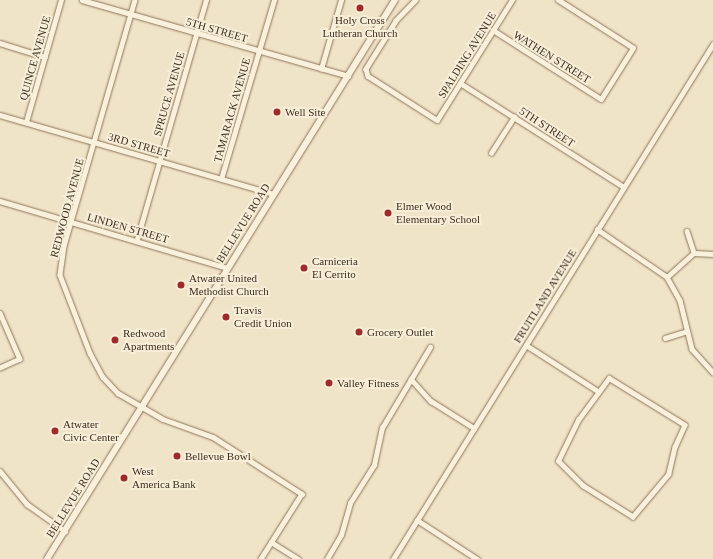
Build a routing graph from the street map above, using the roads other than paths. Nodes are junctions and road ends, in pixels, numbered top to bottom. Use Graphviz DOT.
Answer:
graph roads {
  1 [pos="61,0"];
  2 [pos="82,0"];
  3 [pos="135,0"];
  4 [pos="206,0"];
  5 [pos="274,0"];
  6 [pos="341,0"];
  7 [pos="395,0"];
  8 [pos="416,0"];
  9 [pos="512,0"];
  10 [pos="558,0"];
  11 [pos="131,14"];
  12 [pos="493,30"];
  13 [pos="196,33"];
  14 [pos="0,44"];
  15 [pos="713,44"];
  16 [pos="259,51"];
  17 [pos="44,57"];
  18 [pos="321,69"];
  19 [pos="348,76"];
  20 [pos="460,83"];
  21 [pos="0,115"];
  22 [pos="514,117"];
  23 [pos="26,122"];
  24 [pos="94,142"];
  25 [pos="491,153"];
  26 [pos="160,161"];
  27 [pos="221,179"];
  28 [pos="624,187"];
  29 [pos="273,194"];
  30 [pos="0,201"];
  31 [pos="72,221"];
  32 [pos="597,229"];
  33 [pos="687,231"];
  34 [pos="137,239"];
  35 [pos="694,254"];
  36 [pos="713,254"];
  37 [pos="227,268"];
  38 [pos="667,277"];
  39 [pos="0,313"];
  40 [pos="685,332"];
  41 [pos="665,338"];
  42 [pos="526,345"];
  43 [pos="430,347"];
  44 [pos="0,368"];
  45 [pos="713,372"];
  46 [pos="411,379"];
  47 [pos="598,391"];
  48 [pos="142,407"];
  49 [pos="474,428"];
  50 [pos="0,471"];
  51 [pos="417,520"];
  52 [pos="65,531"];
  53 [pos="271,542"];
  54 [pos="47,559"];
  55 [pos="261,559"];
  56 [pos="298,559"];
  57 [pos="327,559"];
  58 [pos="393,559"];
  59 [pos="477,559"];
  1 -- 17 [label="street, QUINCE AVENUE"];
  2 -- 11 [label="street, 5TH STREET"];
  3 -- 11 [label="street, REDWOOD AVENUE"];
  4 -- 13 [label="street, SPRUCE AVENUE"];
  5 -- 16 [label="street, TAMARACK AVENUE"];
  6 -- 18 [label="street"];
  7 -- 19 [label="main road, BELLEVUE ROAD"];
  8 -- 20 [label="street, SPALDING AVENUE"];
  9 -- 12 [label="street, SPALDING AVENUE"];
  10 -- 12 [label="street, WATHEN STREET"];
  11 -- 13 [label="street, 5TH STREET"];
  11 -- 24 [label="street, REDWOOD AVENUE"];
  12 -- 20 [label="street, SPALDING AVENUE"];
  13 -- 16 [label="street, 5TH STREET"];
  13 -- 26 [label="street, SPRUCE AVENUE"];
  14 -- 17 [label="street"];
  15 -- 28 [label="street, FRUITLAND AVENUE"];
  16 -- 18 [label="street, 5TH STREET"];
  16 -- 27 [label="street, TAMARACK AVENUE"];
  17 -- 23 [label="street, QUINCE AVENUE"];
  18 -- 19 [label="street, 5TH STREET"];
  19 -- 29 [label="main road, BELLEVUE ROAD"];
  20 -- 22 [label="street, 5TH STREET"];
  21 -- 23 [label="street, 3RD STREET"];
  22 -- 25 [label="street"];
  22 -- 28 [label="street, 5TH STREET"];
  23 -- 24 [label="street, 3RD STREET"];
  24 -- 26 [label="street, 3RD STREET"];
  24 -- 31 [label="street, REDWOOD AVENUE"];
  26 -- 27 [label="street, 3RD STREET"];
  26 -- 34 [label="street, SPRUCE AVENUE"];
  27 -- 29 [label="street, 3RD STREET"];
  28 -- 32 [label="street, FRUITLAND AVENUE"];
  29 -- 37 [label="main road, BELLEVUE ROAD"];
  30 -- 31 [label="street, LINDEN STREET"];
  31 -- 34 [label="street, LINDEN STREET"];
  31 -- 48 [label="street, REDWOOD AVENUE"];
  32 -- 38 [label="street"];
  32 -- 42 [label="street, FRUITLAND AVENUE"];
  33 -- 35 [label="street"];
  34 -- 37 [label="street, LINDEN STREET"];
  35 -- 36 [label="street"];
  35 -- 38 [label="street"];
  37 -- 48 [label="main road, BELLEVUE ROAD"];
  38 -- 40 [label="street"];
  39 -- 44 [label="street"];
  40 -- 41 [label="street"];
  40 -- 45 [label="street"];
  42 -- 47 [label="street"];
  42 -- 49 [label="street, FRUITLAND AVENUE"];
  43 -- 46 [label="street"];
  46 -- 49 [label="street"];
  46 -- 57 [label="street"];
  47 -- 47 [label="street"];
  48 -- 52 [label="main road, BELLEVUE ROAD"];
  48 -- 53 [label="street, REDWOOD AVENUE"];
  49 -- 51 [label="street, FRUITLAND AVENUE"];
  50 -- 52 [label="street"];
  51 -- 58 [label="street, FRUITLAND AVENUE"];
  51 -- 59 [label="street"];
  52 -- 54 [label="main road, BELLEVUE ROAD"];
  53 -- 55 [label="street"];
  53 -- 56 [label="street"];
}
